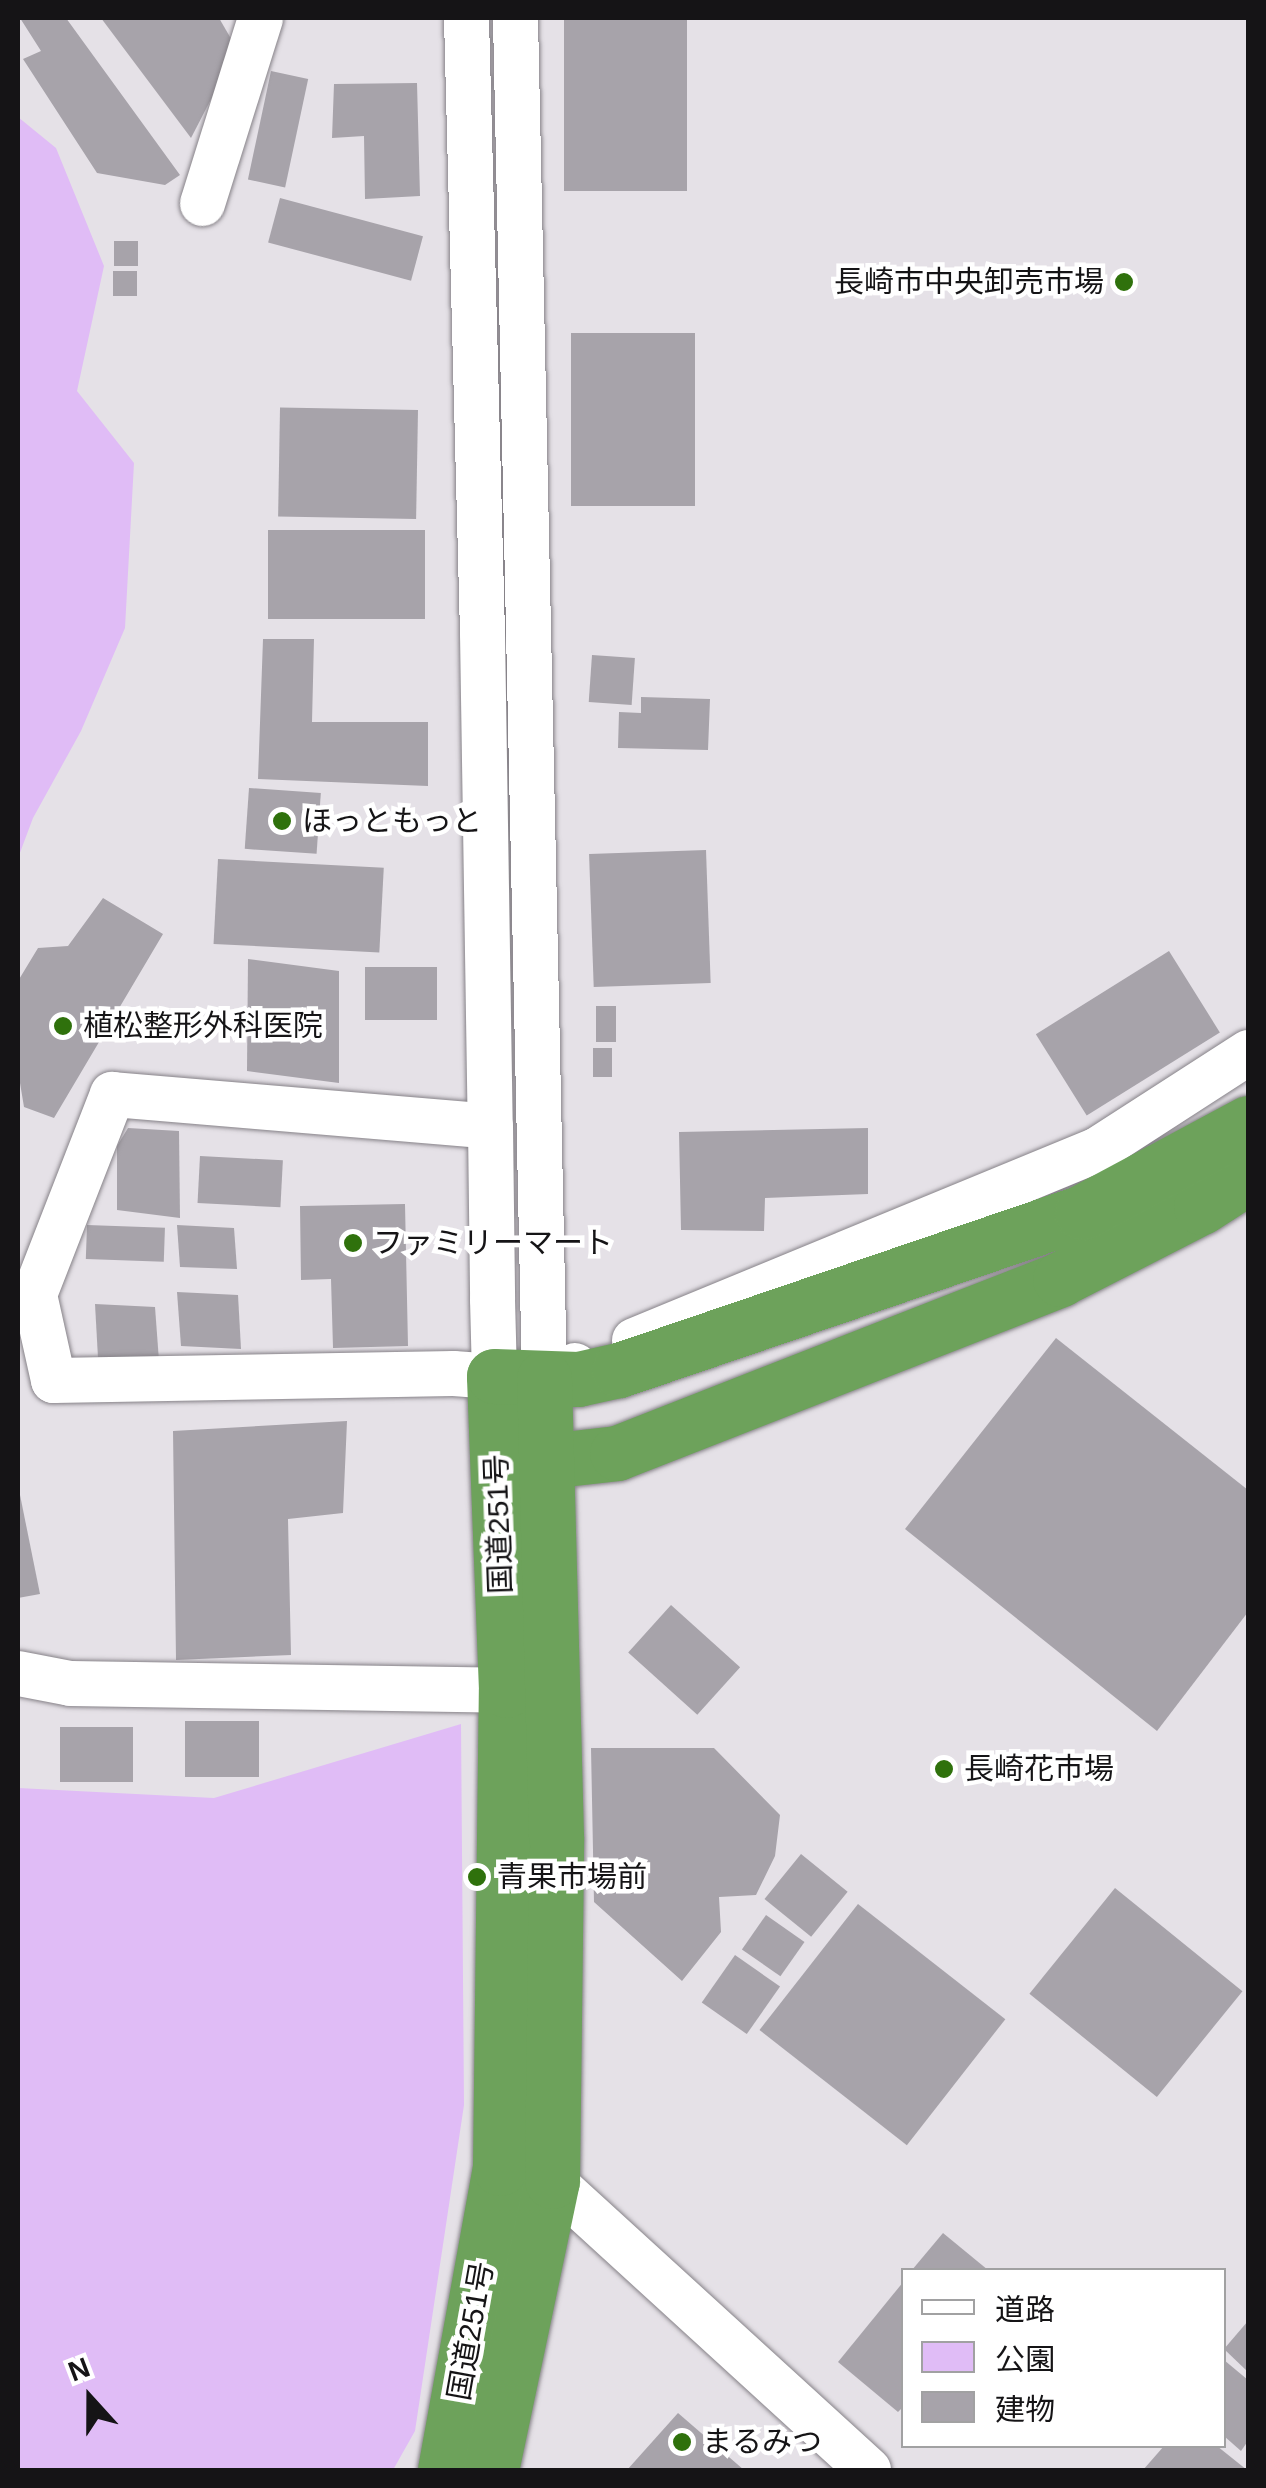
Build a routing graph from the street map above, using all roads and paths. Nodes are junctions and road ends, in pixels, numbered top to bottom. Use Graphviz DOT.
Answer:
graph roads {
  1 [pos="260,18"];
  2 [pos="466,18"];
  3 [pos="515,18"];
  4 [pos="202,202"];
  5 [pos="1248,1052"];
  6 [pos="1248,1123"];
  7 [pos="490,1126"];
  8 [pos="1248,1177"];
  9 [pos="519,1377"];
  10 [pos="522,1459"];
  11 [pos="18,1672"];
  12 [pos="506,1690"];
  13 [pos="500,2168"];
  14 [pos="552,2181"];
  15 [pos="446,2470"];
  16 [pos="491,2470"];
  17 [pos="868,2470"];
  1 -- 4 [label="street"];
  2 -- 7 [label="street"];
  3 -- 9 [label="street"];
  5 -- 9 [label="street"];
  6 -- 9 [label="highway"];
  7 -- 9 [label="street"];
  7 -- 9 [label="street"];
  8 -- 10 [label="highway, 国道251号"];
  9 -- 10 [label="highway, 国道251号"];
  10 -- 12 [label="highway, 国道251号"];
  10 -- 14 [label="highway, 国道251号"];
  11 -- 12 [label="street"];
  12 -- 13 [label="highway, 国道251号"];
  13 -- 14 [label="street"];
  13 -- 15 [label="highway, 国道251号"];
  14 -- 16 [label="highway, 国道251号"];
  14 -- 17 [label="street"];
}
